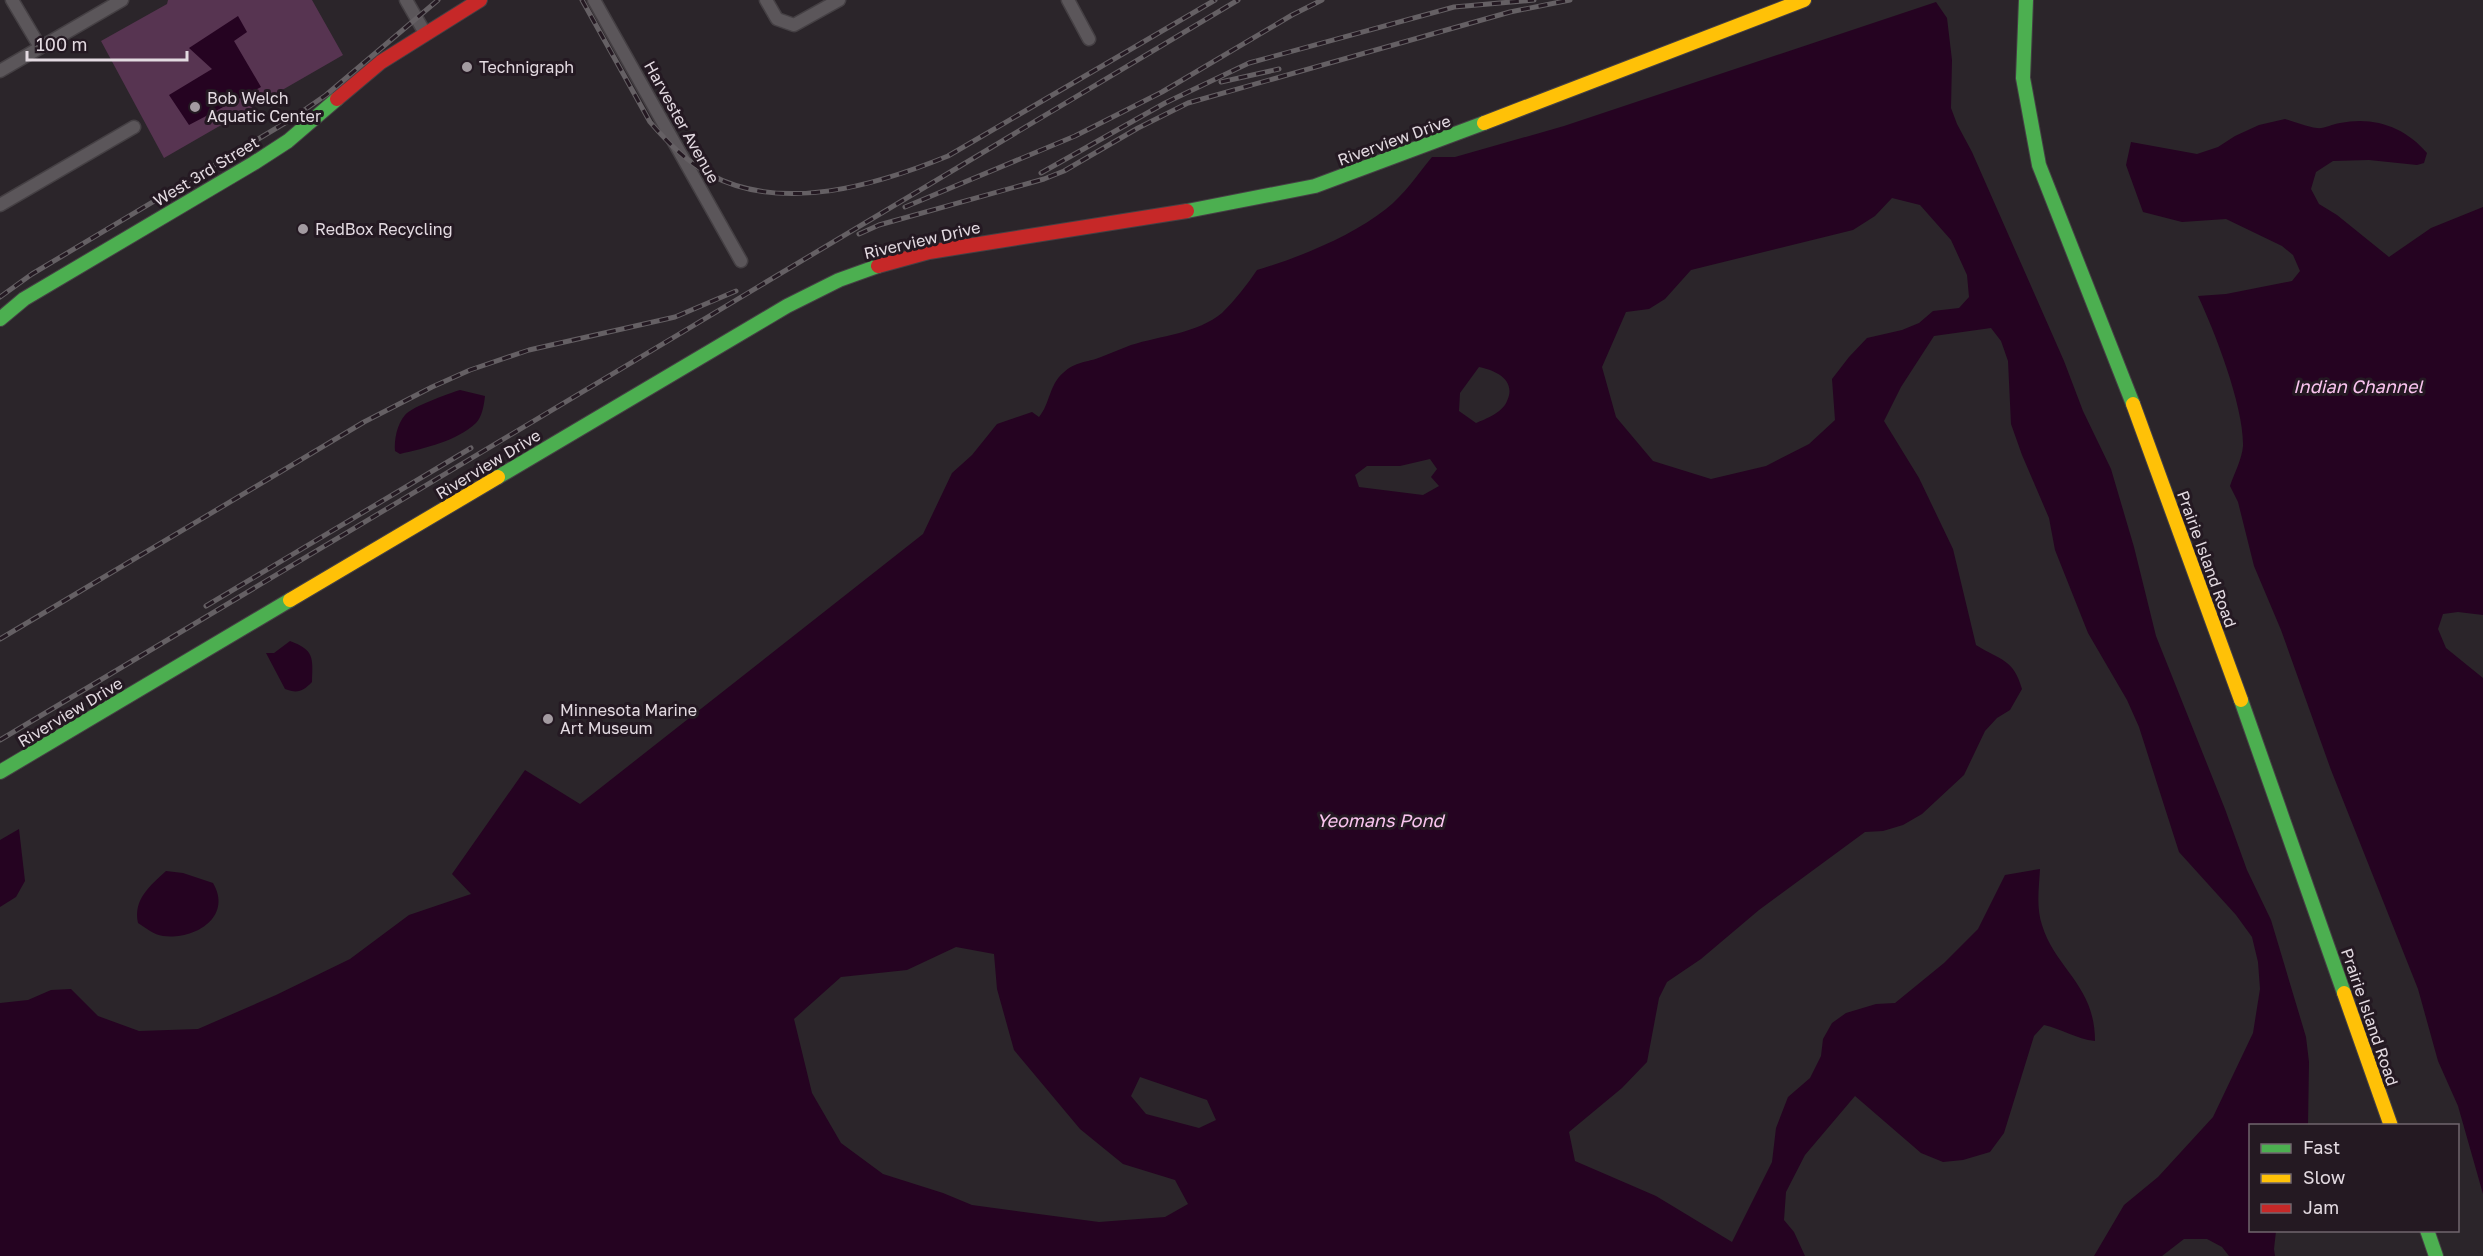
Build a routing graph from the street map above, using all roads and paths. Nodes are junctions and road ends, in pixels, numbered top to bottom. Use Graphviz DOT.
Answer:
graph roads {
  1 [pos="12,0"];
  2 [pos="122,0"];
  3 [pos="406,0"];
  4 [pos="480,0"];
  5 [pos="594,0"];
  6 [pos="766,0"];
  7 [pos="839,0"];
  8 [pos="1068,0"];
  9 [pos="1804,0"];
  10 [pos="2026,0"];
  11 [pos="425,33"];
  12 [pos="1089,39"];
  13 [pos="40,47"];
  14 [pos="0,71"];
  15 [pos="134,127"];
  16 [pos="0,205"];
  17 [pos="741,261"];
  18 [pos="0,319"];
  19 [pos="0,772"];
  20 [pos="2391,1124"];
  21 [pos="2428,1232"];
  22 [pos="2436,1256"];
  1 -- 13 [label="street"];
  2 -- 13 [label="street"];
  3 -- 11 [label="street"];
  4 -- 11 [label="street, West 3rd Street"];
  5 -- 17 [label="street, Harvester Avenue"];
  6 -- 7 [label="street"];
  8 -- 12 [label="street"];
  9 -- 19 [label="street, Riverview Drive"];
  10 -- 20 [label="street, Prairie Island Road"];
  11 -- 18 [label="street, West 3rd Street"];
  13 -- 14 [label="street"];
  15 -- 16 [label="street"];
  21 -- 22 [label="street"];
}
